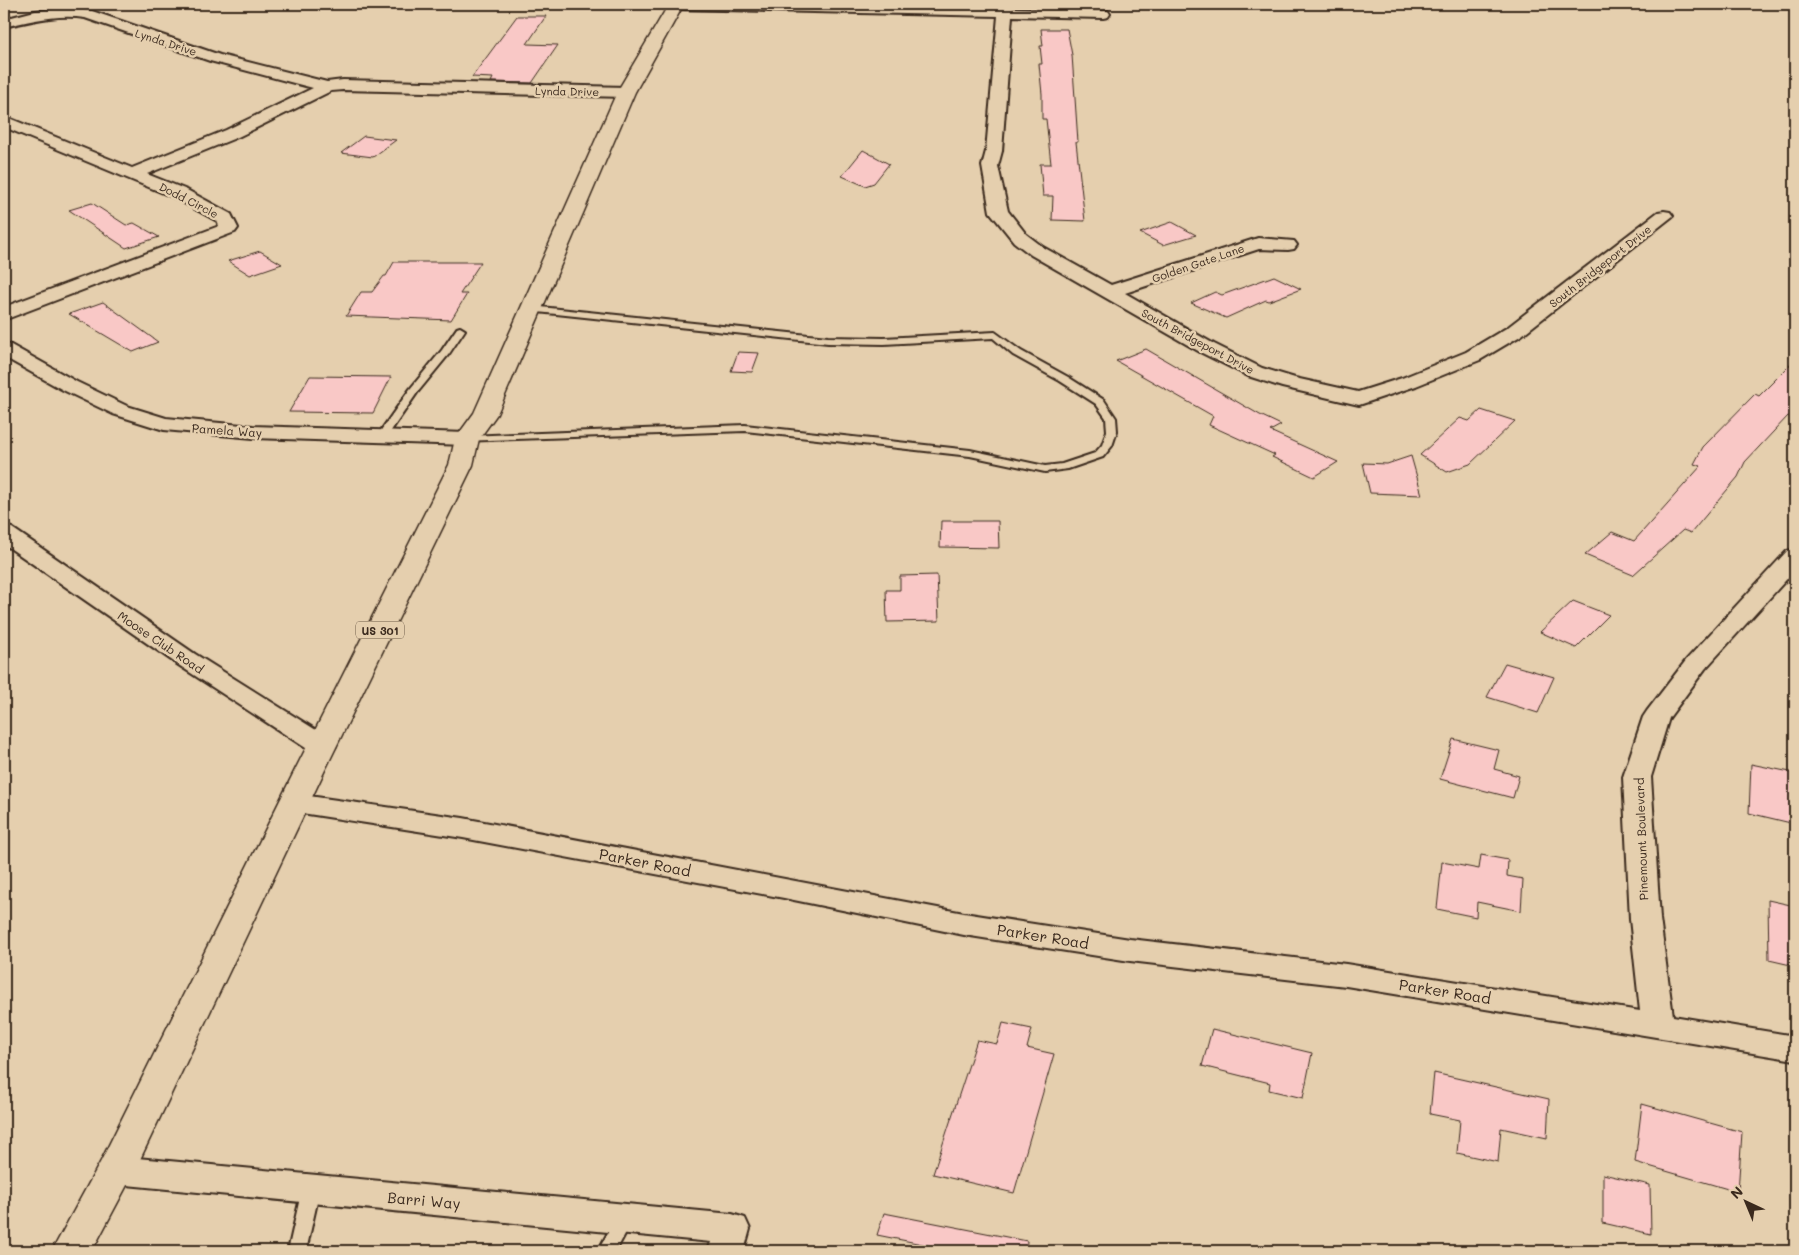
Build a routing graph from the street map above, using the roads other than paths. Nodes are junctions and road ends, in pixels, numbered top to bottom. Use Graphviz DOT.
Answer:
graph roads {
  1 [pos="676,4"];
  2 [pos="1006,8"];
  3 [pos="1103,14"];
  4 [pos="4,23"];
  5 [pos="327,87"];
  6 [pos="626,92"];
  7 [pos="4,121"];
  8 [pos="134,173"];
  9 [pos="1664,216"];
  10 [pos="1288,245"];
  11 [pos="1109,292"];
  12 [pos="531,309"];
  13 [pos="4,314"];
  14 [pos="460,330"];
  15 [pos="4,349"];
  16 [pos="382,436"];
  17 [pos="467,439"];
  18 [pos="4,533"];
  19 [pos="1795,556"];
  20 [pos="322,746"];
  21 [pos="295,803"];
  22 [pos="1658,1025"];
  23 [pos="1795,1048"];
  24 [pos="116,1170"];
  25 [pos="311,1189"];
  26 [pos="624,1219"];
  27 [pos="729,1240"];
  28 [pos="72,1251"];
  29 [pos="297,1251"];
  30 [pos="607,1251"];
  1 -- 2 [label="street"];
  1 -- 6 [label="highway, US 301"];
  2 -- 3 [label="street"];
  2 -- 11 [label="street, South Bridgeport Drive"];
  4 -- 5 [label="street, Lynda Drive"];
  5 -- 6 [label="street, Lynda Drive"];
  5 -- 8 [label="street, Lynda Drive"];
  6 -- 12 [label="highway, US 301"];
  7 -- 8 [label="street, Dodd Circle"];
  8 -- 13 [label="street, Dodd Circle"];
  9 -- 11 [label="street, South Bridgeport Drive"];
  10 -- 11 [label="street, Golden Gate Lane"];
  12 -- 17 [label="highway, US 301"];
  12 -- 17 [label="lane"];
  14 -- 16 [label="lane"];
  15 -- 16 [label="street, Pamela Way"];
  16 -- 17 [label="street, Pamela Way"];
  17 -- 20 [label="highway, US 301"];
  18 -- 20 [label="street, Moose Club Road"];
  19 -- 22 [label="street, Pinemount Boulevard"];
  20 -- 21 [label="highway, US 301"];
  21 -- 22 [label="street, Parker Road"];
  21 -- 24 [label="highway, US 301"];
  22 -- 23 [label="street, Parker Road"];
  24 -- 25 [label="street, Barri Way"];
  24 -- 28 [label="highway, US 301"];
  25 -- 26 [label="street, Barri Way"];
  25 -- 29 [label="lane"];
  26 -- 27 [label="street, Barri Way"];
  26 -- 30 [label="lane"];
}
